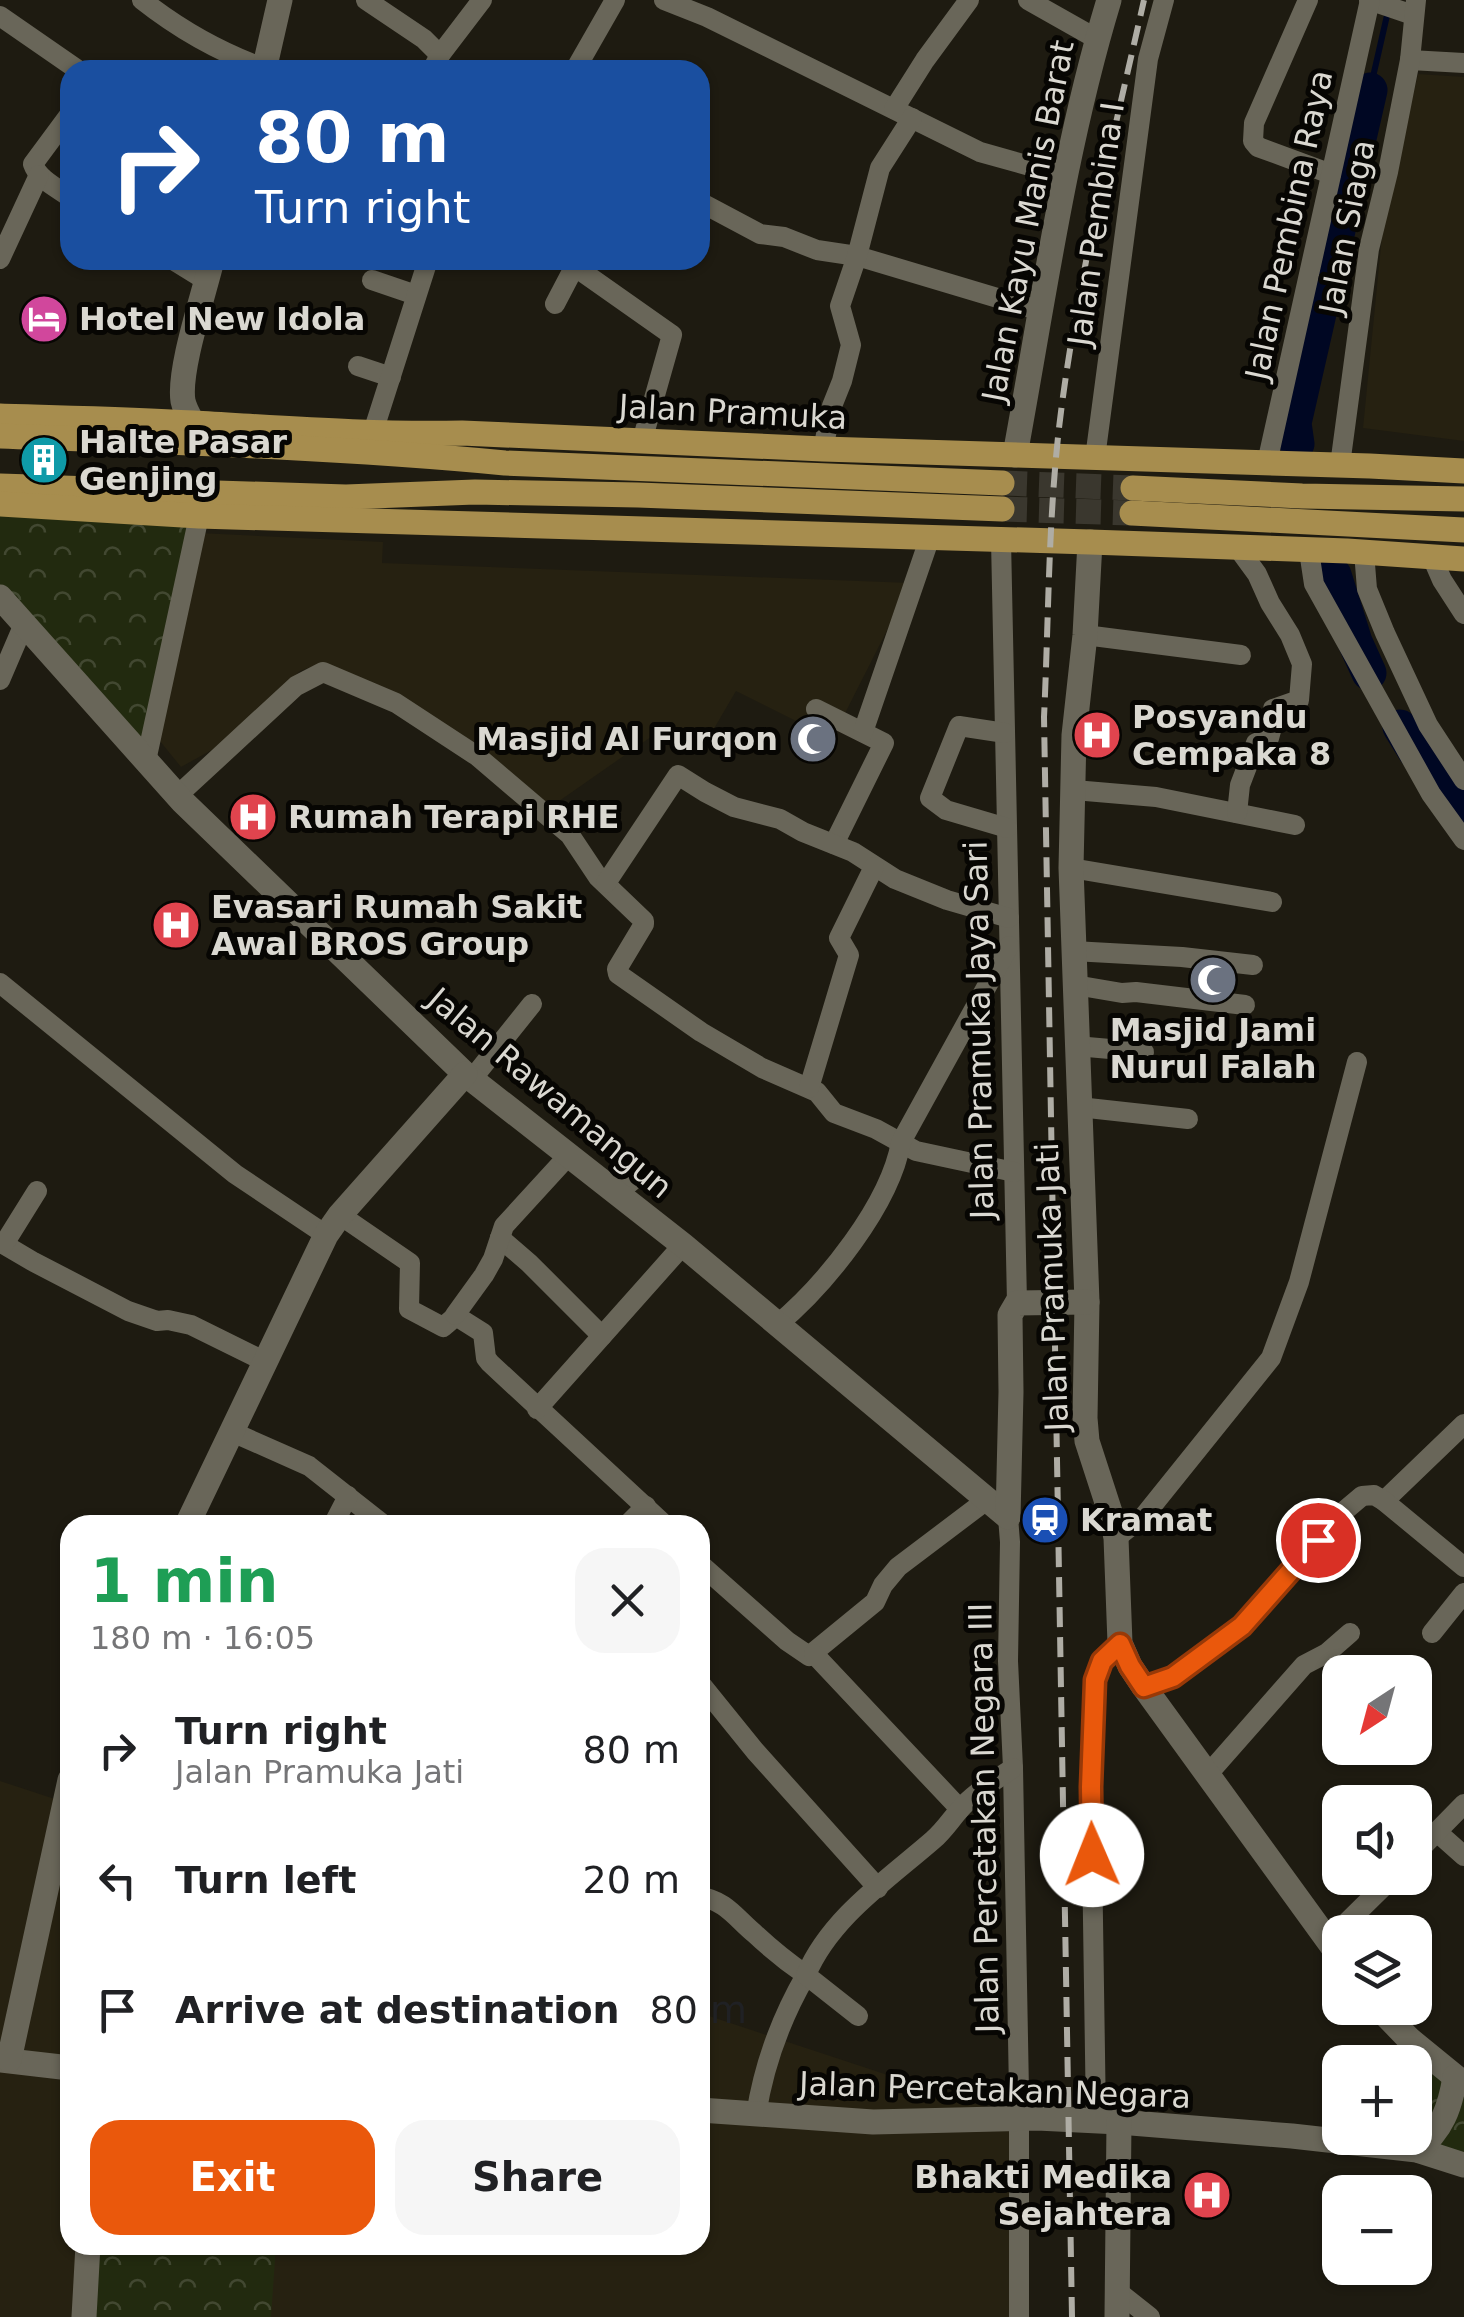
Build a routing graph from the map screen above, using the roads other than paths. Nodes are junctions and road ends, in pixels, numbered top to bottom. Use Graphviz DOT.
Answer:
graph roads {
  1 [pos="142,0"];
  2 [pos="280,0"];
  3 [pos="366,0"];
  4 [pos="482,0"];
  5 [pos="615,0"];
  6 [pos="969,0"];
  7 [pos="1028,0"];
  8 [pos="1109,0"];
  9 [pos="1164,0"];
  10 [pos="1308,0"];
  11 [pos="1371,1"];
  12 [pos="675,2"];
  13 [pos="1412,10"];
  14 [pos="0,16"];
  15 [pos="1097,39"];
  16 [pos="64,60"];
  17 [pos="244,60"];
  18 [pos="262,60"];
  19 [pos="434,60"];
  20 [pos="438,60"];
  21 [pos="581,60"];
  22 [pos="1410,60"];
  23 [pos="1464,63"];
  24 [pos="903,114"];
  25 [pos="60,128"];
  26 [pos="1331,174"];
  27 [pos="39,175"];
  28 [pos="1066,176"];
  29 [pos="60,189"];
  30 [pos="710,207"];
  31 [pos="857,256"];
  32 [pos="0,259"];
  33 [pos="210,270"];
  34 [pos="425,270"];
  35 [pos="572,270"];
  36 [pos="585,270"];
  37 [pos="372,280"];
  38 [pos="416,296"];
  39 [pos="555,304"];
  40 [pos="1042,311"];
  41 [pos="358,366"];
  42 [pos="390,376"];
  43 [pos="0,416"];
  44 [pos="193,423"];
  45 [pos="373,432"];
  46 [pos="0,436"];
  47 [pos="596,438"];
  48 [pos="642,441"];
  49 [pos="823,449"];
  50 [pos="1015,455"];
  51 [pos="1095,458"];
  52 [pos="1276,463"];
  53 [pos="1332,465"];
  54 [pos="656,469"];
  55 [pos="1464,472"];
  56 [pos="0,486"];
  57 [pos="638,495"];
  58 [pos="1464,500"];
  59 [pos="0,504"];
  60 [pos="198,516"];
  61 [pos="578,526"];
  62 [pos="1433,529"];
  63 [pos="1464,530"];
  64 [pos="930,537"];
  65 [pos="1002,540"];
  66 [pos="1090,542"];
  67 [pos="1238,548"];
  68 [pos="1312,551"];
  69 [pos="1363,552"];
  70 [pos="1432,557"];
  71 [pos="1464,559"];
  72 [pos="0,597"];
  73 [pos="1464,614"];
  74 [pos="24,624"];
  75 [pos="1085,635"];
  76 [pos="1240,655"];
  77 [pos="0,680"];
  78 [pos="816,709"];
  79 [pos="863,732"];
  80 [pos="1005,733"];
  81 [pos="146,761"];
  82 [pos="1464,780"];
  83 [pos="1074,790"];
  84 [pos="177,796"];
  85 [pos="1237,814"];
  86 [pos="1294,824"];
  87 [pos="1007,828"];
  88 [pos="1464,840"];
  89 [pos="834,844"];
  90 [pos="874,866"];
  91 [pos="1071,868"];
  92 [pos="606,883"];
  93 [pos="1272,902"];
  94 [pos="1009,918"];
  95 [pos="1010,946"];
  96 [pos="1073,951"];
  97 [pos="1252,965"];
  98 [pos="0,983"];
  99 [pos="1075,985"];
  100 [pos="532,1004"];
  101 [pos="1245,1004"];
  102 [pos="1076,1046"];
  103 [pos="1144,1052"];
  104 [pos="1358,1062"];
  105 [pos="469,1076"];
  106 [pos="809,1088"];
  107 [pos="1079,1107"];
  108 [pos="1188,1119"];
  109 [pos="901,1142"];
  110 [pos="568,1155"];
  111 [pos="636,1167"];
  112 [pos="1014,1172"];
  113 [pos="37,1190"];
  114 [pos="617,1193"];
  115 [pos="333,1225"];
  116 [pos="500,1238"];
  117 [pos="2,1243"];
  118 [pos="683,1244"];
  119 [pos="1087,1302"];
  120 [pos="1016,1303"];
  121 [pos="455,1315"];
  122 [pos="777,1325"];
  123 [pos="602,1336"];
  124 [pos="264,1362"];
  125 [pos="537,1409"];
  126 [pos="1464,1424"];
  127 [pos="230,1432"];
  128 [pos="348,1496"];
  129 [pos="988,1499"];
  130 [pos="1384,1501"];
  131 [pos="646,1506"];
  132 [pos="191,1515"];
  133 [pos="338,1515"];
  134 [pos="372,1515"];
  135 [pos="637,1515"];
  136 [pos="655,1515"];
  137 [pos="1008,1517"];
  138 [pos="1116,1538"];
  139 [pos="1464,1567"];
  140 [pos="710,1578"];
  141 [pos="1464,1593"];
  142 [pos="1350,1633"];
  143 [pos="1432,1633"];
  144 [pos="1120,1644"];
  145 [pos="814,1654"];
  146 [pos="1144,1687"];
  147 [pos="710,1702"];
  148 [pos="1014,1768"];
  149 [pos="1208,1774"];
  150 [pos="1464,1804"];
  151 [pos="960,1809"];
  152 [pos="60,1822"];
  153 [pos="1437,1832"];
  154 [pos="1432,1837"];
  155 [pos="1464,1856"];
  156 [pos="878,1888"];
  157 [pos="1378,1895"];
  158 [pos="710,1898"];
  159 [pos="1362,1915"];
  160 [pos="1322,1932"];
  161 [pos="806,1975"];
  162 [pos="858,2016"];
  163 [pos="1396,2025"];
  164 [pos="4,2060"];
  165 [pos="60,2067"];
  166 [pos="1460,2080"];
  167 [pos="710,2111"];
  168 [pos="756,2115"];
  169 [pos="1019,2118"];
  170 [pos="1107,2121"];
  171 [pos="1432,2134"];
  172 [pos="1322,2139"];
  173 [pos="1432,2154"];
  174 [pos="1464,2164"];
  175 [pos="87,2255"];
  176 [pos="1117,2304"];
  177 [pos="84,2317"];
  178 [pos="1019,2317"];
  179 [pos="1150,2317"];
  1 -- 17 [label="street"];
  2 -- 18 [label="street"];
  3 -- 19 [label="street"];
  4 -- 20 [label="street"];
  5 -- 21 [label="street"];
  6 -- 24 [label="street"];
  7 -- 15 [label="street"];
  8 -- 15 [label="street, Jalan Kayu Manis Barat"];
  9 -- 51 [label="street, Jalan Pembina I"];
  10 -- 26 [label="street"];
  11 -- 13 [label="street"];
  11 -- 26 [label="street, Jalan Pembina Raya"];
  12 -- 24 [label="street"];
  13 -- 22 [label="street, Jalan Siaga"];
  14 -- 16 [label="street"];
  15 -- 28 [label="street, Jalan Kayu Manis Barat"];
  22 -- 23 [label="street"];
  22 -- 53 [label="street, Jalan Siaga"];
  24 -- 28 [label="street"];
  24 -- 31 [label="street"];
  25 -- 27 [label="street"];
  26 -- 52 [label="street, Jalan Pembina Raya"];
  27 -- 29 [label="street"];
  27 -- 32 [label="street"];
  28 -- 40 [label="street, Jalan Kayu Manis Barat"];
  30 -- 31 [label="street"];
  31 -- 40 [label="street"];
  31 -- 49 [label="street"];
  33 -- 44 [label="street"];
  34 -- 38 [label="street"];
  35 -- 39 [label="street"];
  36 -- 48 [label="street"];
  37 -- 38 [label="street"];
  38 -- 42 [label="street"];
  40 -- 50 [label="street, Jalan Kayu Manis Barat"];
  41 -- 42 [label="street"];
  42 -- 45 [label="street"];
  43 -- 44 [label="main road, Jalan Pramuka"];
  44 -- 45 [label="main road, Jalan Pramuka"];
  45 -- 47 [label="main road, Jalan Pramuka"];
  46 -- 54 [label="main road, Jalan Pramuka"];
  47 -- 48 [label="main road, Jalan Pramuka"];
  47 -- 54 [label="main road"];
  48 -- 49 [label="main road, Jalan Pramuka"];
  49 -- 50 [label="main road, Jalan Pramuka"];
  50 -- 51 [label="main road, Jalan Pramuka"];
  51 -- 52 [label="main road, Jalan Pramuka"];
  52 -- 53 [label="main road, Jalan Pramuka"];
  53 -- 55 [label="main road, Jalan Pramuka"];
  54 -- 57 [label="main road, Jalan Pramuka"];
  56 -- 57 [label="main road, Jalan Pramuka"];
  57 -- 61 [label="main road"];
  58 -- 62 [label="main road"];
  59 -- 60 [label="main road"];
  60 -- 61 [label="main road"];
  60 -- 81 [label="street"];
  61 -- 64 [label="main road"];
  62 -- 63 [label="main road"];
  62 -- 69 [label="main road"];
  64 -- 65 [label="main road"];
  64 -- 79 [label="street"];
  65 -- 66 [label="main road"];
  65 -- 80 [label="street, Jalan Pramuka Jaya Sari"];
  66 -- 67 [label="main road"];
  66 -- 75 [label="street, Jalan Pramuka Jati"];
  67 -- 68 [label="main road"];
  67 -- 85 [label="street"];
  68 -- 69 [label="main road"];
  68 -- 88 [label="street"];
  69 -- 70 [label="main road"];
  69 -- 82 [label="street"];
  70 -- 71 [label="main road"];
  70 -- 73 [label="street"];
  72 -- 74 [label="street, Jalan Rawamangun"];
  74 -- 77 [label="street"];
  74 -- 81 [label="street, Jalan Rawamangun"];
  75 -- 76 [label="street"];
  75 -- 83 [label="street, Jalan Pramuka Jati"];
  78 -- 79 [label="street"];
  79 -- 89 [label="street"];
  80 -- 87 [label="street, Jalan Pramuka Jaya Sari"];
  80 -- 87 [label="street"];
  81 -- 84 [label="street, Jalan Rawamangun"];
  83 -- 85 [label="street"];
  83 -- 91 [label="street, Jalan Pramuka Jati"];
  84 -- 92 [label="street"];
  84 -- 105 [label="street, Jalan Rawamangun"];
  85 -- 86 [label="street"];
  87 -- 94 [label="street, Jalan Pramuka Jaya Sari"];
  89 -- 90 [label="street"];
  89 -- 92 [label="street"];
  90 -- 94 [label="street"];
  90 -- 106 [label="street"];
  91 -- 93 [label="street"];
  91 -- 96 [label="street, Jalan Pramuka Jati"];
  92 -- 106 [label="street"];
  94 -- 95 [label="street, Jalan Pramuka Jaya Sari"];
  95 -- 109 [label="street"];
  95 -- 112 [label="street, Jalan Pramuka Jaya Sari"];
  96 -- 97 [label="street"];
  96 -- 99 [label="street, Jalan Pramuka Jati"];
  98 -- 115 [label="street"];
  99 -- 101 [label="street"];
  99 -- 102 [label="street, Jalan Pramuka Jati"];
  100 -- 105 [label="street"];
  102 -- 103 [label="street"];
  102 -- 107 [label="street, Jalan Pramuka Jati"];
  104 -- 138 [label="street"];
  105 -- 110 [label="street, Jalan Rawamangun"];
  105 -- 115 [label="street"];
  106 -- 109 [label="street"];
  107 -- 108 [label="street"];
  107 -- 119 [label="street, Jalan Pramuka Jati"];
  109 -- 112 [label="street"];
  109 -- 122 [label="street"];
  110 -- 114 [label="street, Jalan Rawamangun"];
  110 -- 116 [label="street"];
  111 -- 114 [label="street"];
  112 -- 120 [label="street, Jalan Pramuka Jaya Sari"];
  113 -- 117 [label="street"];
  114 -- 118 [label="street, Jalan Rawamangun"];
  115 -- 121 [label="street"];
  115 -- 124 [label="street"];
  116 -- 121 [label="street"];
  116 -- 123 [label="street"];
  117 -- 124 [label="street"];
  118 -- 122 [label="street, Jalan Rawamangun"];
  118 -- 123 [label="street"];
  119 -- 120 [label="street"];
  119 -- 138 [label="street, Jalan Pramuka Jati"];
  120 -- 137 [label="street, Jalan Pramuka Jaya Sari"];
  121 -- 125 [label="street"];
  122 -- 129 [label="street, Jalan Rawamangun"];
  123 -- 125 [label="street"];
  124 -- 127 [label="street"];
  125 -- 131 [label="street"];
  126 -- 130 [label="street"];
  127 -- 128 [label="street"];
  127 -- 132 [label="street"];
  128 -- 133 [label="street"];
  128 -- 134 [label="street"];
  129 -- 137 [label="street, Jalan Rawamangun"];
  129 -- 145 [label="street"];
  130 -- 139 [label="street"];
  130 -- 146 [label="street"];
  131 -- 135 [label="street"];
  131 -- 136 [label="street"];
  137 -- 148 [label="street, Jalan Percetakan Negara III"];
  138 -- 144 [label="street, Jalan Pramuka Jati"];
  140 -- 145 [label="street"];
  141 -- 143 [label="street"];
  142 -- 149 [label="street"];
  144 -- 146 [label="street, Jalan Pramuka Jati"];
  144 -- 170 [label="street"];
  145 -- 151 [label="street"];
  146 -- 149 [label="street, Jalan Pramuka Jati"];
  147 -- 156 [label="street"];
  148 -- 151 [label="street"];
  148 -- 169 [label="street, Jalan Percetakan Negara III"];
  149 -- 160 [label="street, Jalan Pramuka Jati"];
  150 -- 153 [label="street"];
  151 -- 156 [label="street"];
  152 -- 164 [label="street"];
  153 -- 154 [label="street"];
  153 -- 155 [label="street"];
  156 -- 161 [label="street"];
  157 -- 159 [label="street"];
  158 -- 161 [label="street"];
  161 -- 162 [label="street"];
  161 -- 168 [label="street"];
  163 -- 166 [label="street"];
  164 -- 165 [label="street"];
  166 -- 171 [label="street"];
  167 -- 168 [label="street, Jalan Percetakan Negara"];
  168 -- 169 [label="street, Jalan Percetakan Negara"];
  169 -- 170 [label="street, Jalan Percetakan Negara"];
  169 -- 178 [label="street, Jalan Percetakan Negara III"];
  170 -- 172 [label="street, Jalan Percetakan Negara"];
  170 -- 176 [label="street"];
  173 -- 174 [label="street, Jalan Percetakan Negara"];
  175 -- 177 [label="street"];
  176 -- 179 [label="street"];
}
